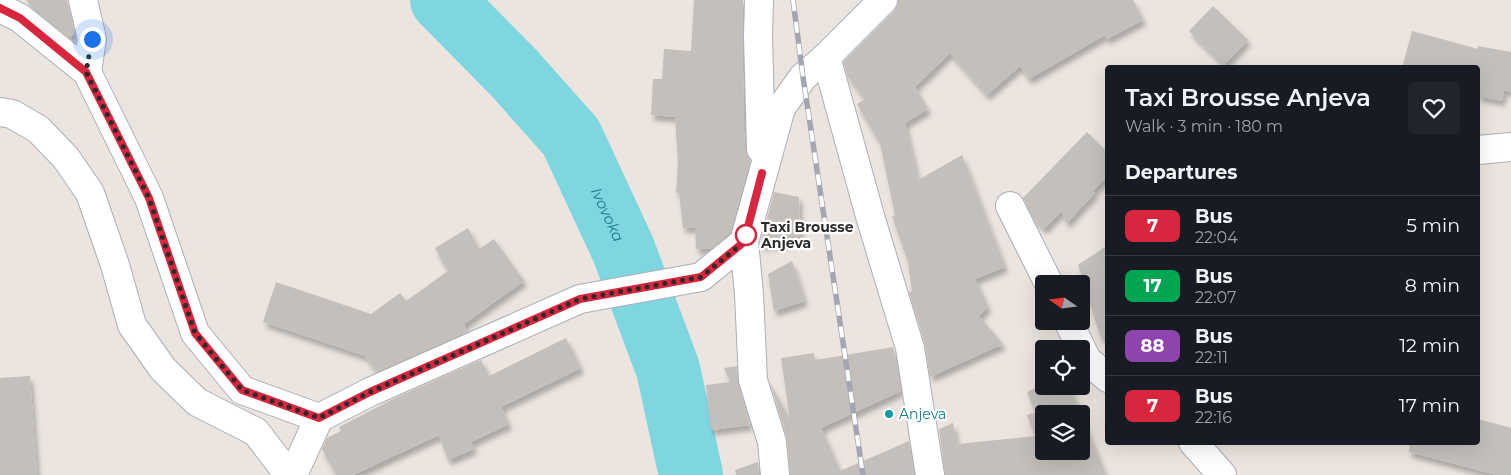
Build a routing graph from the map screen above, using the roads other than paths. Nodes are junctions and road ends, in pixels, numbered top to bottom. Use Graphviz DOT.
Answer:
graph roads {
  1 [pos="84,0"];
  2 [pos="758,0"];
  3 [pos="883,0"];
  4 [pos="0,8"];
  5 [pos="826,58"];
  6 [pos="86,72"];
  7 [pos="0,112"];
  8 [pos="1511,147"];
  9 [pos="1480,150"];
  10 [pos="762,173"];
  11 [pos="1010,206"];
  12 [pos="744,242"];
  13 [pos="1044,275"];
  14 [pos="1072,330"];
  15 [pos="1105,375"];
  16 [pos="319,418"];
  17 [pos="1196,445"];
  18 [pos="286,475"];
  19 [pos="294,475"];
  20 [pos="775,475"];
  21 [pos="930,475"];
  22 [pos="1222,475"];
  1 -- 6 [label="street"];
  2 -- 10 [label="street"];
  3 -- 5 [label="street"];
  4 -- 6 [label="street"];
  5 -- 10 [label="street"];
  5 -- 21 [label="street"];
  6 -- 16 [label="street"];
  7 -- 18 [label="street"];
  8 -- 9 [label="street"];
  10 -- 12 [label="street"];
  11 -- 13 [label="street"];
  12 -- 16 [label="street"];
  12 -- 20 [label="street"];
  14 -- 15 [label="street"];
  16 -- 19 [label="street"];
  17 -- 22 [label="street"];
}
